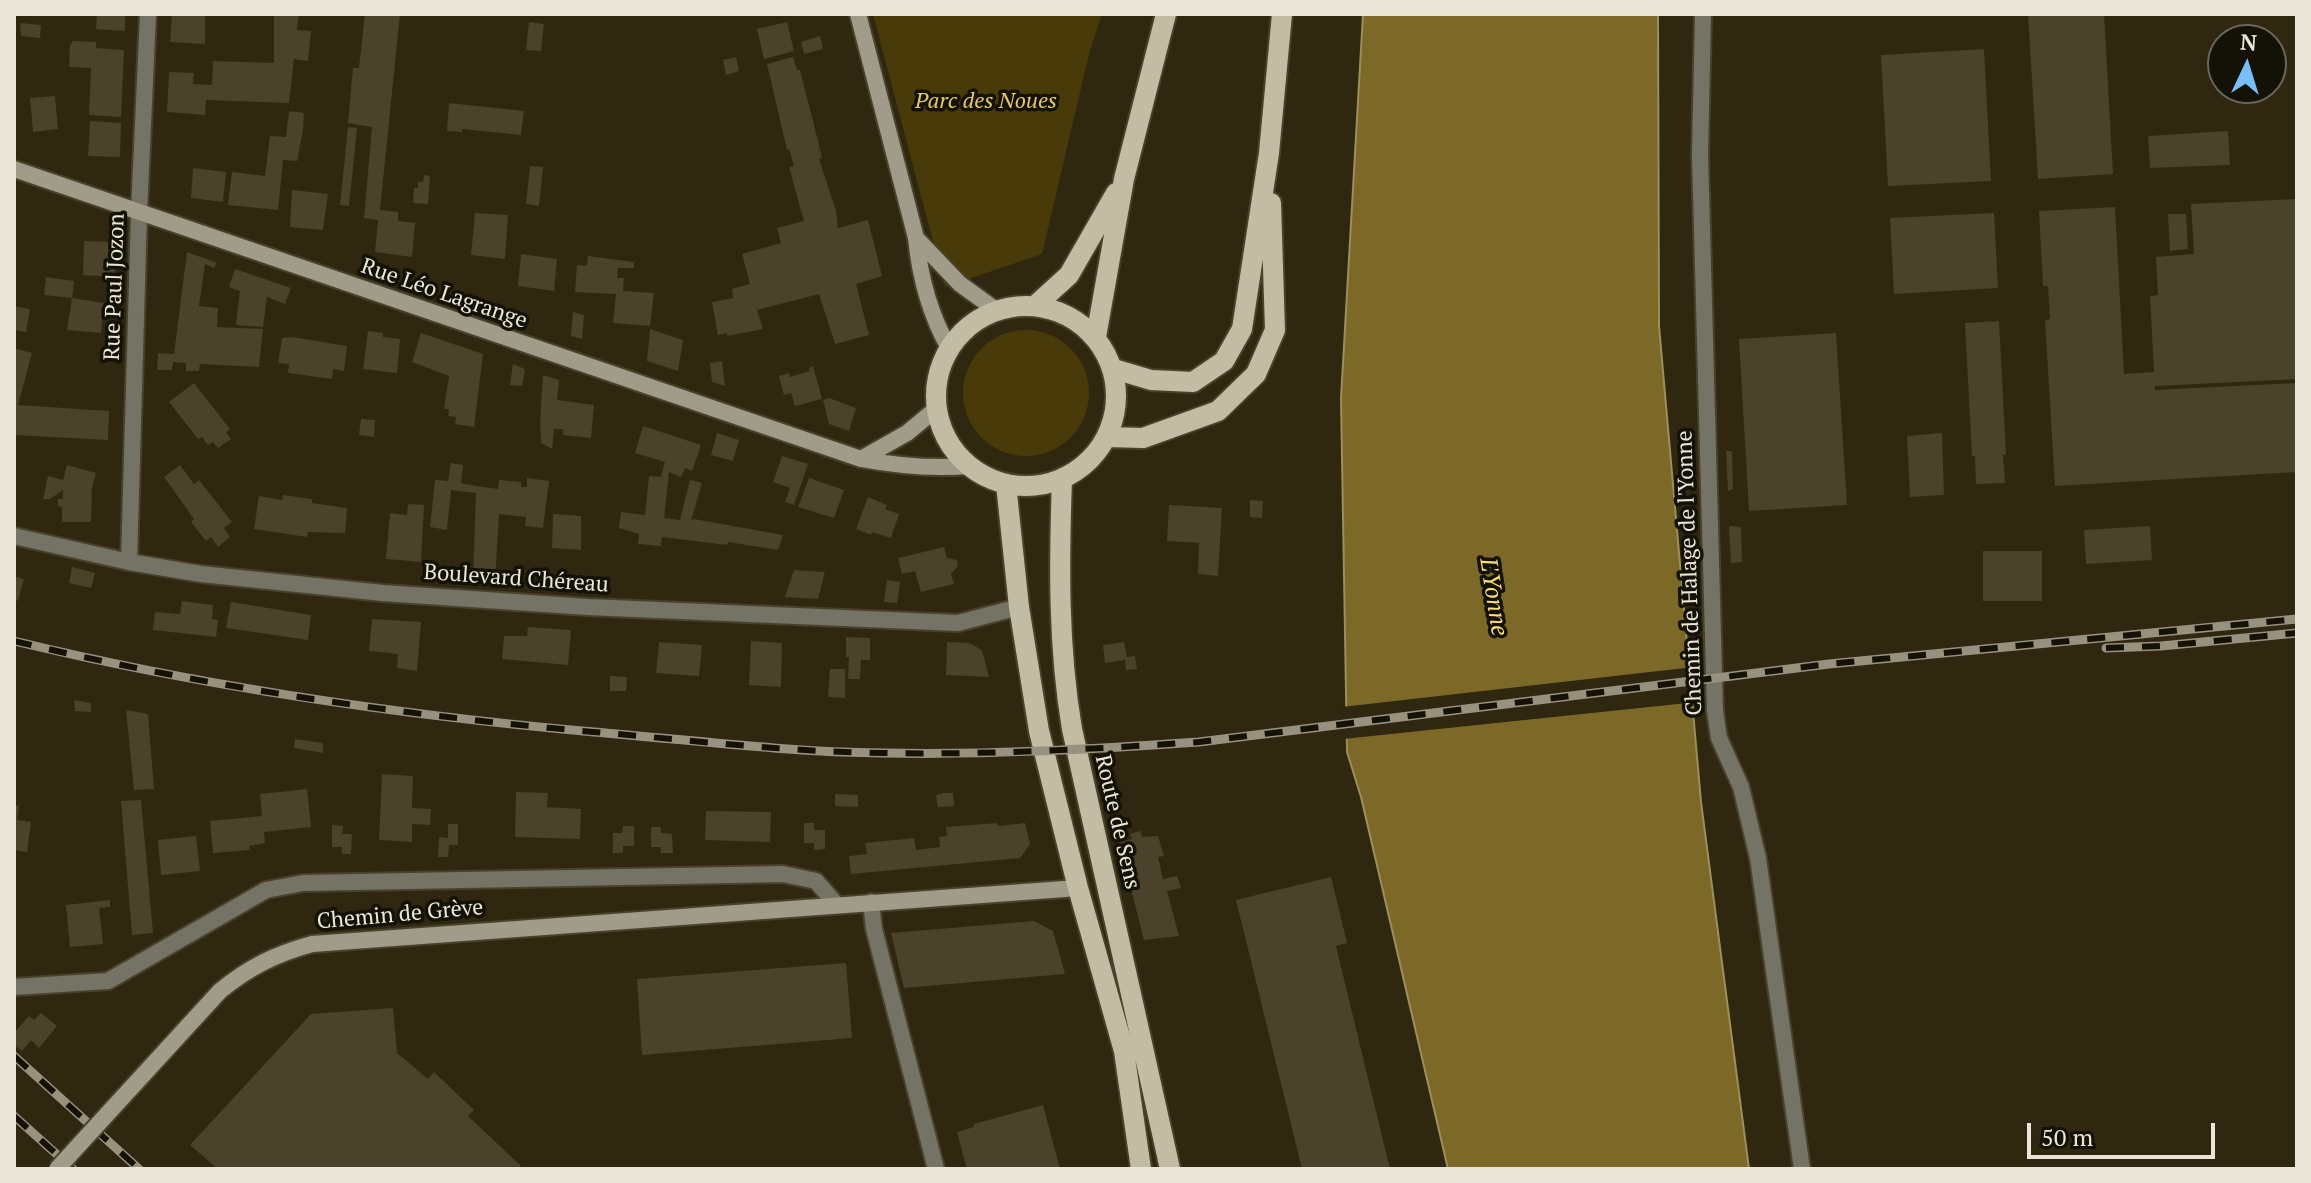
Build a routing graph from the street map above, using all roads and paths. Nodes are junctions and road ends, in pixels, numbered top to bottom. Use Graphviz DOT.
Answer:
graph roads {
  1 [pos="148,14"];
  2 [pos="858,14"];
  3 [pos="1166,14"];
  4 [pos="1282,14"];
  5 [pos="1703,14"];
  6 [pos="1269,153"];
  7 [pos="14,169"];
  8 [pos="1124,179"];
  9 [pos="139,213"];
  10 [pos="916,238"];
  11 [pos="1036,305"];
  12 [pos="996,310"];
  13 [pos="1096,337"];
  14 [pos="949,348"];
  15 [pos="1114,369"];
  16 [pos="936,409"];
  17 [pos="1107,437"];
  18 [pos="861,459"];
  19 [pos="969,466"];
  20 [pos="1062,479"];
  21 [pos="1006,484"];
  22 [pos="14,536"];
  23 [pos="129,562"];
  24 [pos="1019,607"];
  25 [pos="1078,888"];
  26 [pos="871,902"];
  27 [pos="836,904"];
  28 [pos="14,987"];
  29 [pos="57,1169"];
  30 [pos="936,1169"];
  31 [pos="1141,1169"];
  32 [pos="1170,1169"];
  33 [pos="1802,1169"];
  1 -- 9 [label="street, Rue Paul Jozon"];
  2 -- 10 [label="main road"];
  3 -- 8 [label="main road"];
  4 -- 6 [label="main road"];
  5 -- 33 [label="street, Chemin de Halage de l'Yonne"];
  6 -- 15 [label="main road"];
  6 -- 17 [label="main road"];
  7 -- 9 [label="main road, Rue Léo Lagrange"];
  8 -- 11 [label="main road"];
  8 -- 13 [label="main road"];
  9 -- 18 [label="main road, Rue Léo Lagrange"];
  9 -- 23 [label="street, Rue Paul Jozon"];
  10 -- 12 [label="main road"];
  10 -- 14 [label="main road"];
  11 -- 12 [label="main road"];
  11 -- 13 [label="main road"];
  12 -- 14 [label="main road"];
  13 -- 15 [label="main road"];
  14 -- 16 [label="main road"];
  15 -- 17 [label="main road"];
  16 -- 18 [label="main road"];
  16 -- 19 [label="main road"];
  17 -- 20 [label="main road"];
  18 -- 19 [label="main road, Rue Léo Lagrange"];
  19 -- 21 [label="main road"];
  20 -- 21 [label="main road"];
  20 -- 32 [label="main road, Route de Sens"];
  21 -- 24 [label="main road"];
  22 -- 23 [label="street, Boulevard Chéreau"];
  23 -- 24 [label="street, Boulevard Chéreau"];
  24 -- 25 [label="main road"];
  25 -- 26 [label="main road, Chemin de Grève"];
  25 -- 31 [label="main road"];
  26 -- 27 [label="main road, Chemin de Grève"];
  26 -- 30 [label="street"];
  27 -- 28 [label="street, Chemin de Grève"];
  27 -- 29 [label="main road, Chemin de Grève, bridge"];
}
